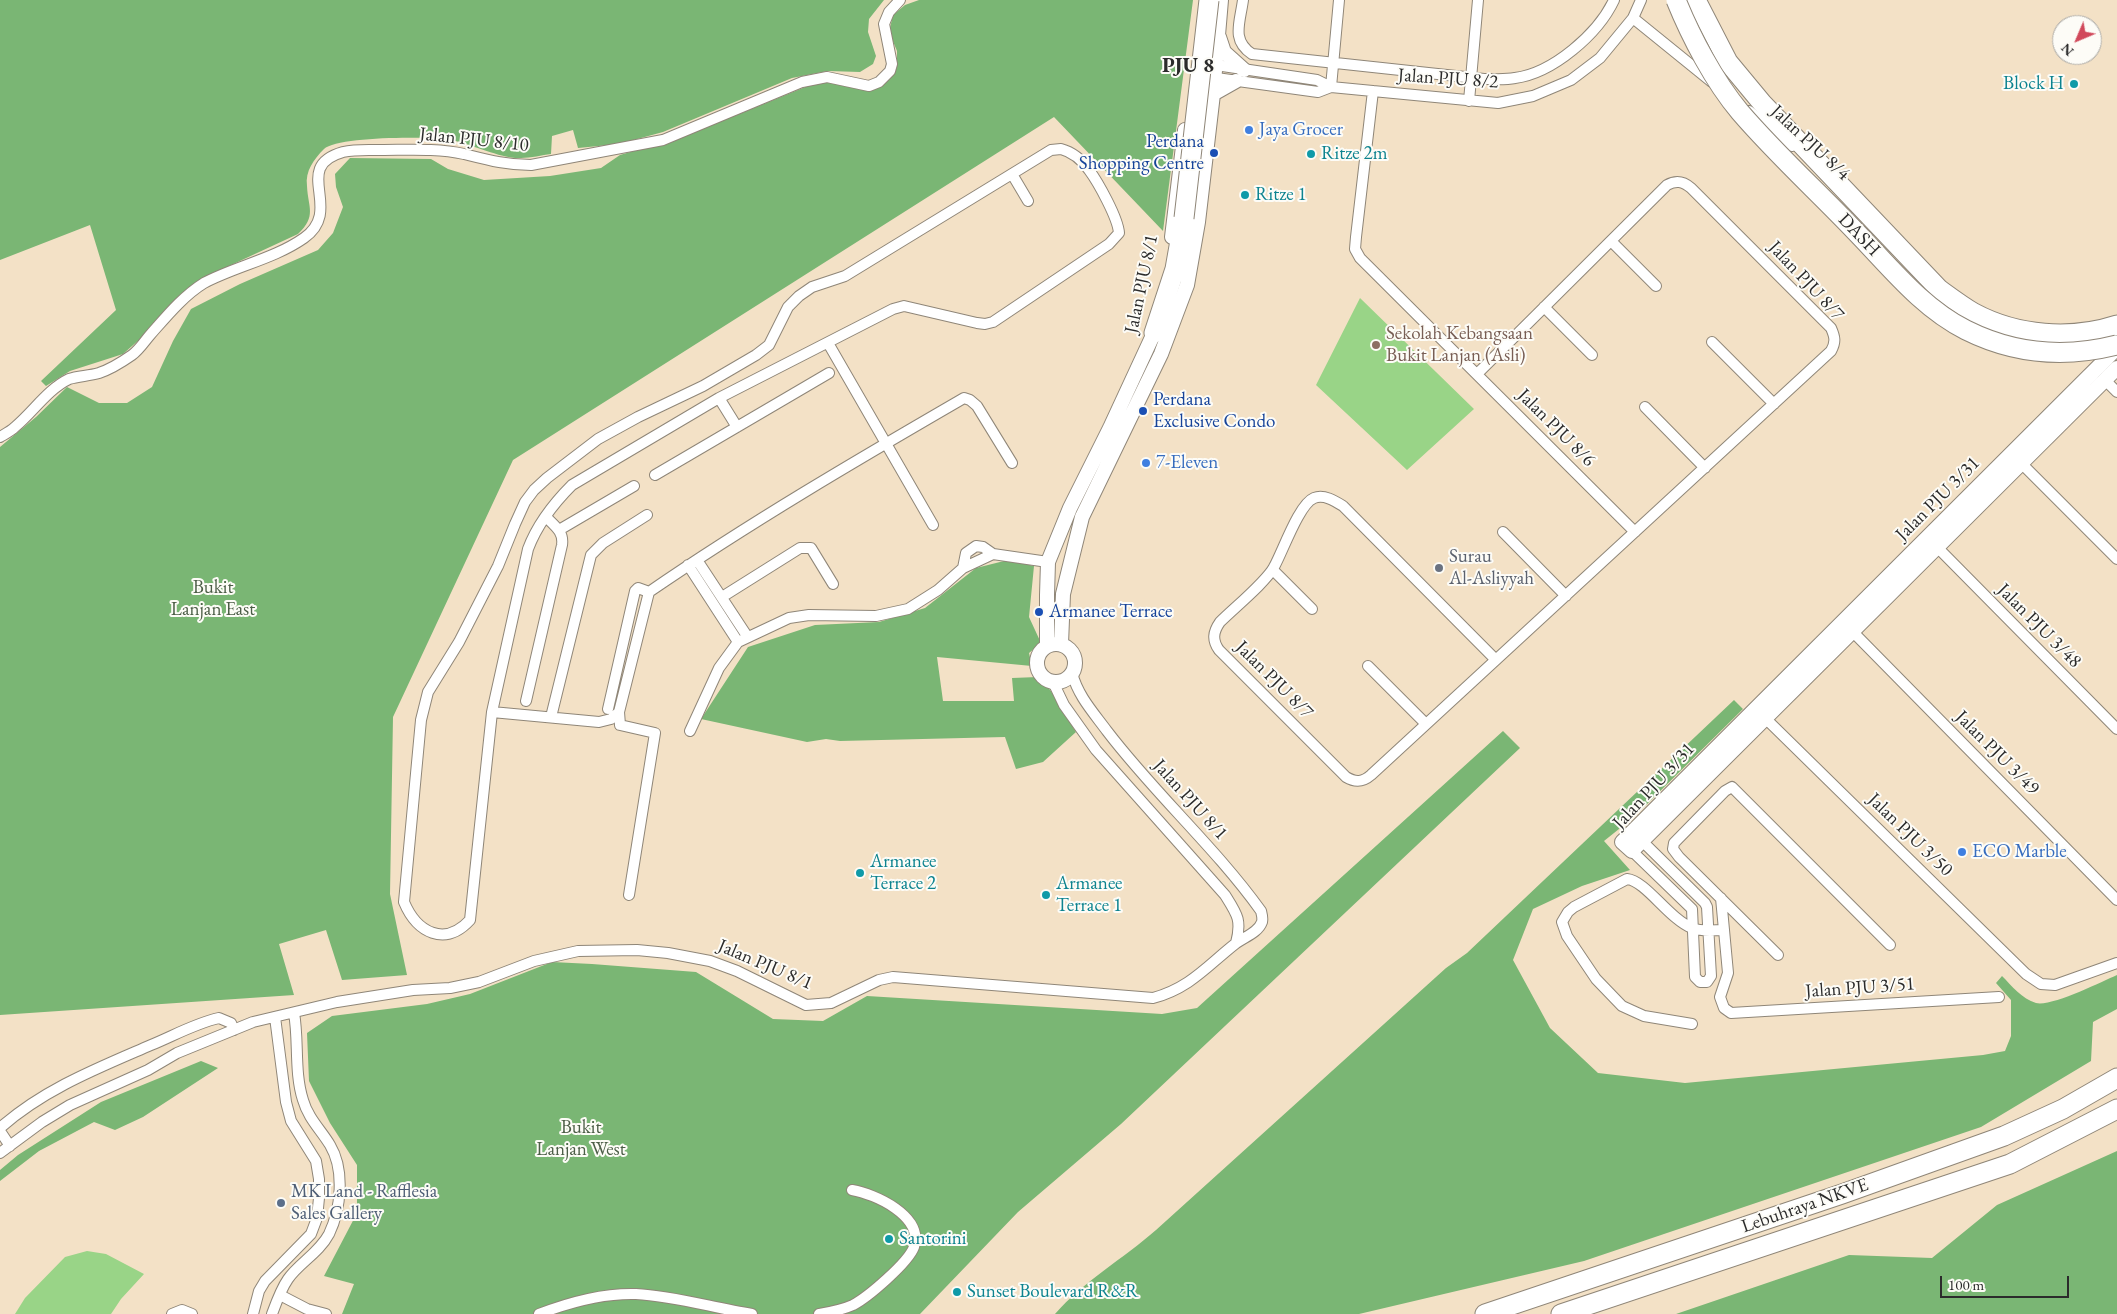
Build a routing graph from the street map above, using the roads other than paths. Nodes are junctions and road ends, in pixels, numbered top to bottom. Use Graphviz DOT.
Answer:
graph roads {
  1 [pos="900,0"];
  2 [pos="1200,0"];
  3 [pos="1210,0"];
  4 [pos="1221,0"];
  5 [pos="1243,0"];
  6 [pos="1340,0"];
  7 [pos="1478,0"];
  8 [pos="1614,0"];
  9 [pos="1640,0"];
  10 [pos="1676,0"];
  11 [pos="1696,0"];
  12 [pos="1633,18"];
  13 [pos="1218,31"];
  14 [pos="1334,62"];
  15 [pos="1193,68"];
  16 [pos="1215,72"];
  17 [pos="1240,75"];
  18 [pos="1471,78"];
  19 [pos="1331,86"];
  20 [pos="1373,91"];
  21 [pos="1213,94"];
  22 [pos="1469,101"];
  23 [pos="1012,174"];
  24 [pos="1028,201"];
  25 [pos="1611,241"];
  26 [pos="1656,286"];
  27 [pos="1954,305"];
  28 [pos="1544,307"];
  29 [pos="2117,325"];
  30 [pos="1154,333"];
  31 [pos="1712,342"];
  32 [pos="828,343"];
  33 [pos="2117,346"];
  34 [pos="1592,355"];
  35 [pos="2117,368"];
  36 [pos="829,373"];
  37 [pos="1477,374"];
  38 [pos="2104,380"];
  39 [pos="2117,392"];
  40 [pos="720,398"];
  41 [pos="1774,404"];
  42 [pos="1645,407"];
  43 [pos="737,427"];
  44 [pos="1110,428"];
  45 [pos="1124,435"];
  46 [pos="0,437"];
  47 [pos="886,444"];
  48 [pos="1012,463"];
  49 [pos="2021,463"];
  50 [pos="1705,468"];
  51 [pos="654,476"];
  52 [pos="634,486"];
  53 [pos="647,515"];
  54 [pos="546,517"];
  55 [pos="932,525"];
  56 [pos="559,530"];
  57 [pos="1503,532"];
  58 [pos="1635,532"];
  59 [pos="1937,547"];
  60 [pos="2117,559"];
  61 [pos="693,562"];
  62 [pos="1048,562"];
  63 [pos="1273,570"];
  64 [pos="834,584"];
  65 [pos="1566,596"];
  66 [pos="722,597"];
  67 [pos="1312,609"];
  68 [pos="1852,631"];
  69 [pos="747,636"];
  70 [pos="738,642"];
  71 [pos="1054,645"];
  72 [pos="1496,660"];
  73 [pos="1368,666"];
  74 [pos="1072,673"];
  75 [pos="1053,682"];
  76 [pos="526,701"];
  77 [pos="613,710"];
  78 [pos="492,712"];
  79 [pos="1760,713"];
  80 [pos="551,717"];
  81 [pos="1426,724"];
  82 [pos="2117,729"];
  83 [pos="690,731"];
  84 [pos="1637,836"];
  85 [pos="1632,851"];
  86 [pos="1238,882"];
  87 [pos="629,895"];
  88 [pos="1225,895"];
  89 [pos="1720,898"];
  90 [pos="2117,900"];
  91 [pos="1694,929"];
  92 [pos="1708,930"];
  93 [pos="1724,930"];
  94 [pos="1236,943"];
  95 [pos="1890,945"];
  96 [pos="1778,955"];
  97 [pos="2117,963"];
  98 [pos="1999,997"];
  99 [pos="294,1013"];
  100 [pos="275,1017"];
  101 [pos="1692,1024"];
  102 [pos="234,1030"];
  103 [pos="2117,1078"];
  104 [pos="2117,1109"];
  105 [pos="0,1129"];
  106 [pos="10,1146"];
  107 [pos="0,1153"];
  108 [pos="852,1190"];
  109 [pos="276,1268"];
  110 [pos="288,1279"];
  111 [pos="280,1295"];
  112 [pos="172,1314"];
  113 [pos="192,1314"];
  114 [pos="253,1314"];
  115 [pos="272,1314"];
  116 [pos="326,1314"];
  117 [pos="539,1314"];
  118 [pos="752,1314"];
  119 [pos="819,1314"];
  120 [pos="1485,1314"];
  121 [pos="1561,1314"];
  1 -- 46 [label="street, Jalan PJU 8/10"];
  2 -- 15 [label="main road, Jalan PJU 8/1"];
  3 -- 30 [label="highway, bridge"];
  4 -- 13 [label="main road, Jalan PJU 8/1"];
  5 -- 14 [label="street"];
  6 -- 14 [label="street"];
  7 -- 18 [label="street"];
  8 -- 18 [label="street"];
  9 -- 12 [label="street, Jalan PJU 8/2"];
  10 -- 33 [label="highway, DASH, bridge"];
  11 -- 29 [label="highway, DASH"];
  12 -- 22 [label="street, Jalan PJU 8/2"];
  12 -- 27 [label="street, Jalan PJU 8/4"];
  13 -- 16 [label="main road, Jalan PJU 8/1"];
  13 -- 17 [label="main road"];
  14 -- 18 [label="street"];
  14 -- 19 [label="street"];
  15 -- 16 [label="street, Jalan PJU 8/2"];
  15 -- 30 [label="main road, Jalan PJU 8/1"];
  16 -- 17 [label="street, Jalan PJU 8/2"];
  16 -- 21 [label="main road, Jalan PJU 8/1"];
  17 -- 19 [label="street, Jalan PJU 8/2"];
  17 -- 21 [label="main road"];
  18 -- 22 [label="street"];
  19 -- 20 [label="street, Jalan PJU 8/2"];
  20 -- 22 [label="street, Jalan PJU 8/2"];
  20 -- 37 [label="street, Jalan PJU 8/6"];
  21 -- 45 [label="main road, Jalan PJU 8/1"];
  23 -- 24 [label="street"];
  23 -- 32 [label="street"];
  23 -- 78 [label="street"];
  25 -- 26 [label="street"];
  25 -- 28 [label="street, Jalan PJU 8/7"];
  25 -- 41 [label="street, Jalan PJU 8/7"];
  28 -- 34 [label="street"];
  28 -- 37 [label="street, Jalan PJU 8/7"];
  30 -- 44 [label="main road, Jalan PJU 8/1"];
  31 -- 41 [label="street"];
  32 -- 40 [label="street"];
  32 -- 47 [label="street"];
  33 -- 79 [label="main road, Jalan PJU 3/31"];
  35 -- 38 [label="main road, Jalan PJU 3/31"];
  36 -- 43 [label="street"];
  37 -- 58 [label="street, Jalan PJU 8/6"];
  38 -- 39 [label="street"];
  38 -- 49 [label="main road, Jalan PJU 3/31"];
  40 -- 43 [label="street"];
  40 -- 54 [label="street"];
  41 -- 50 [label="street, Jalan PJU 8/7"];
  42 -- 50 [label="street"];
  43 -- 51 [label="street"];
  44 -- 45 [label="main road"];
  44 -- 62 [label="main road, Jalan PJU 8/1"];
  45 -- 71 [label="main road, Jalan PJU 8/1"];
  47 -- 48 [label="street"];
  47 -- 55 [label="street"];
  47 -- 61 [label="street"];
  49 -- 59 [label="main road, Jalan PJU 3/31"];
  49 -- 60 [label="street"];
  50 -- 58 [label="street, Jalan PJU 8/7"];
  52 -- 56 [label="street"];
  53 -- 80 [label="street"];
  54 -- 56 [label="street"];
  54 -- 78 [label="street"];
  56 -- 76 [label="street"];
  57 -- 65 [label="street"];
  58 -- 65 [label="street, Jalan PJU 8/7"];
  59 -- 68 [label="main road, Jalan PJU 3/31"];
  59 -- 82 [label="street, Jalan PJU 3/48"];
  61 -- 66 [label="street"];
  61 -- 70 [label="street"];
  61 -- 77 [label="street"];
  62 -- 69 [label="street"];
  62 -- 71 [label="main road, Jalan PJU 8/1"];
  63 -- 67 [label="street"];
  63 -- 72 [label="street, Jalan PJU 8/7"];
  63 -- 81 [label="street, Jalan PJU 8/7"];
  64 -- 66 [label="street"];
  65 -- 72 [label="street, Jalan PJU 8/7"];
  66 -- 69 [label="street"];
  68 -- 79 [label="main road, Jalan PJU 3/31"];
  68 -- 90 [label="street, Jalan PJU 3/49"];
  69 -- 70 [label="street"];
  70 -- 83 [label="street"];
  71 -- 74 [label="main road"];
  71 -- 75 [label="main road"];
  72 -- 81 [label="street, Jalan PJU 8/7"];
  73 -- 81 [label="street"];
  74 -- 75 [label="main road"];
  74 -- 86 [label="street, Jalan PJU 8/1"];
  75 -- 88 [label="street, Jalan PJU 8/1"];
  77 -- 80 [label="street"];
  77 -- 87 [label="street"];
  78 -- 80 [label="street"];
  79 -- 84 [label="main road, Jalan PJU 3/31"];
  79 -- 97 [label="street, Jalan PJU 3/50"];
  84 -- 85 [label="main road, Jalan PJU 3/31"];
  84 -- 92 [label="street"];
  85 -- 91 [label="street"];
  86 -- 88 [label="street"];
  86 -- 94 [label="street, Jalan PJU 8/1"];
  88 -- 94 [label="street, Jalan PJU 8/1"];
  89 -- 93 [label="street"];
  89 -- 95 [label="street"];
  89 -- 96 [label="street"];
  91 -- 92 [label="street"];
  91 -- 92 [label="street"];
  91 -- 101 [label="street"];
  92 -- 93 [label="street"];
  93 -- 98 [label="street, Jalan PJU 3/51"];
  94 -- 99 [label="street, Jalan PJU 8/1"];
  99 -- 100 [label="street, Jalan PJU 8/1"];
  99 -- 110 [label="street"];
  100 -- 102 [label="street, Jalan PJU 8/1"];
  100 -- 109 [label="street"];
  102 -- 105 [label="street"];
  102 -- 106 [label="street, Jalan PJU 8/1"];
  103 -- 120 [label="highway, Lebuhraya NKVE"];
  104 -- 121 [label="highway, Lebuhraya NKVE"];
  105 -- 106 [label="street"];
  106 -- 107 [label="street, Jalan PJU 8/1"];
  108 -- 119 [label="street"];
  109 -- 110 [label="street"];
  109 -- 114 [label="street"];
  110 -- 111 [label="street"];
  111 -- 115 [label="street"];
  111 -- 116 [label="street"];
  112 -- 113 [label="street"];
  117 -- 118 [label="street"];
}
